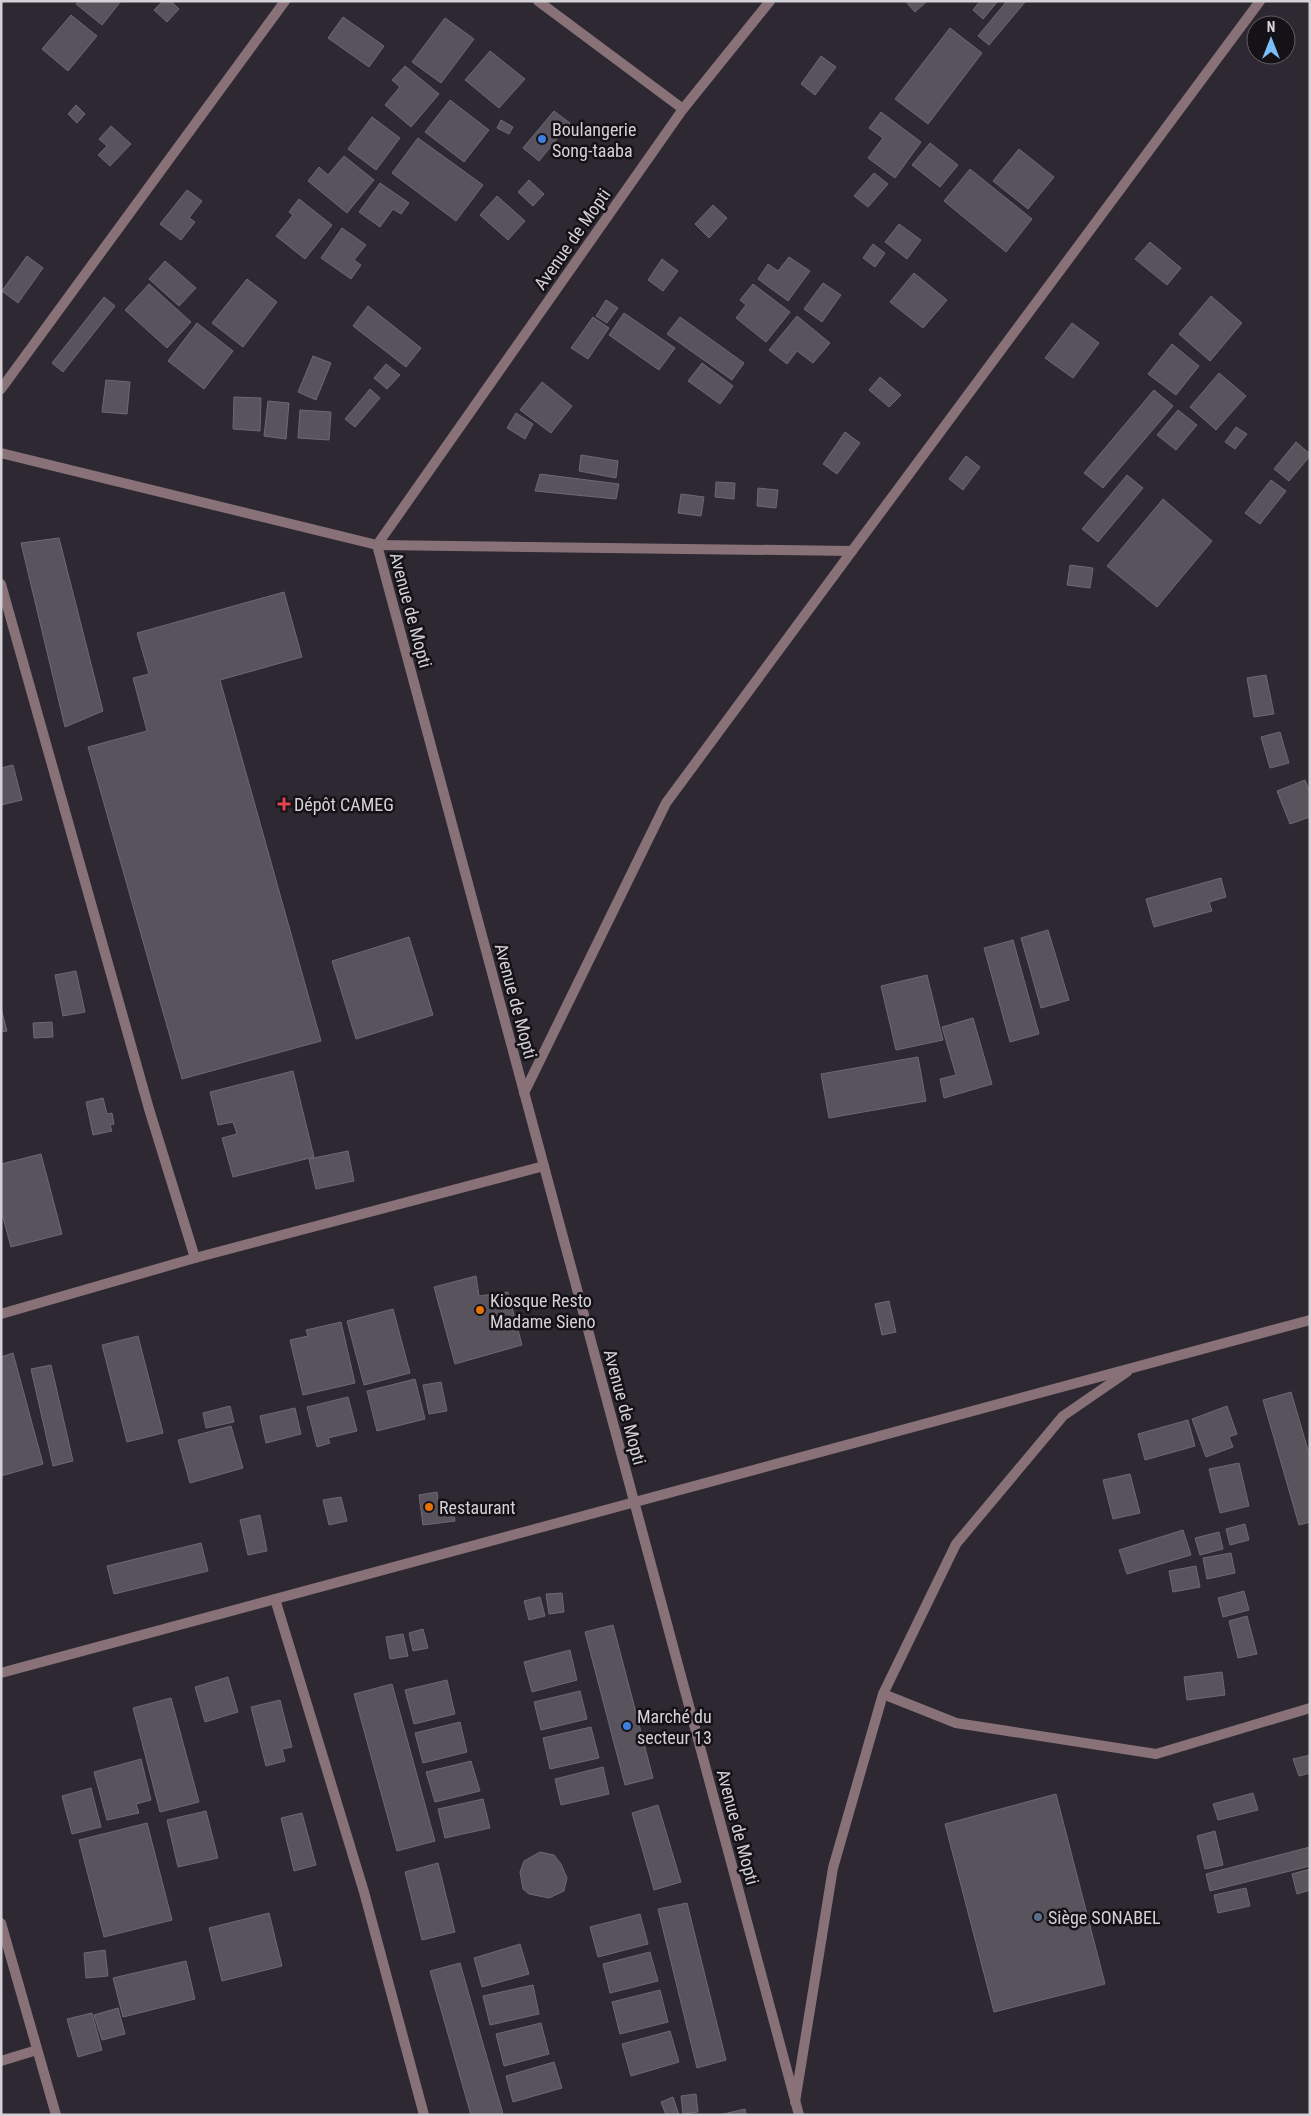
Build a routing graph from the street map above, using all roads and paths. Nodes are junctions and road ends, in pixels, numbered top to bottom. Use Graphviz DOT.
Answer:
graph roads {
  1 [pos="285,1"];
  2 [pos="538,1"];
  3 [pos="770,1"];
  4 [pos="1260,1"];
  5 [pos="683,110"];
  6 [pos="1,389"];
  7 [pos="1,453"];
  8 [pos="377,545"];
  9 [pos="852,551"];
  10 [pos="1,584"];
  11 [pos="524,1093"];
  12 [pos="544,1166"];
  13 [pos="195,1258"];
  14 [pos="1,1314"];
  15 [pos="1310,1320"];
  16 [pos="1134,1367"];
  17 [pos="634,1502"];
  18 [pos="275,1599"];
  19 [pos="1,1672"];
  20 [pos="884,1694"];
  21 [pos="1310,1708"];
  22 [pos="1,1923"];
  23 [pos="37,2050"];
  24 [pos="1,2061"];
  25 [pos="795,2102"];
  26 [pos="56,2115"];
  27 [pos="424,2115"];
  28 [pos="799,2115"];
  1 -- 6 [label="street"];
  2 -- 5 [label="street"];
  3 -- 5 [label="street, Avenue de Mopti"];
  4 -- 9 [label="street"];
  5 -- 8 [label="street, Avenue de Mopti"];
  7 -- 8 [label="street"];
  8 -- 9 [label="street"];
  8 -- 11 [label="street, Avenue de Mopti"];
  9 -- 11 [label="street"];
  10 -- 13 [label="street"];
  11 -- 12 [label="street, Avenue de Mopti"];
  12 -- 13 [label="street"];
  12 -- 17 [label="street, Avenue de Mopti"];
  13 -- 14 [label="street"];
  15 -- 16 [label="street"];
  16 -- 17 [label="street"];
  16 -- 20 [label="street"];
  17 -- 18 [label="street"];
  17 -- 25 [label="street, Avenue de Mopti"];
  18 -- 19 [label="street"];
  18 -- 27 [label="street"];
  20 -- 21 [label="street"];
  20 -- 25 [label="street"];
  22 -- 23 [label="street"];
  23 -- 24 [label="street"];
  23 -- 26 [label="street"];
  25 -- 28 [label="street, Avenue de Mopti"];
}
